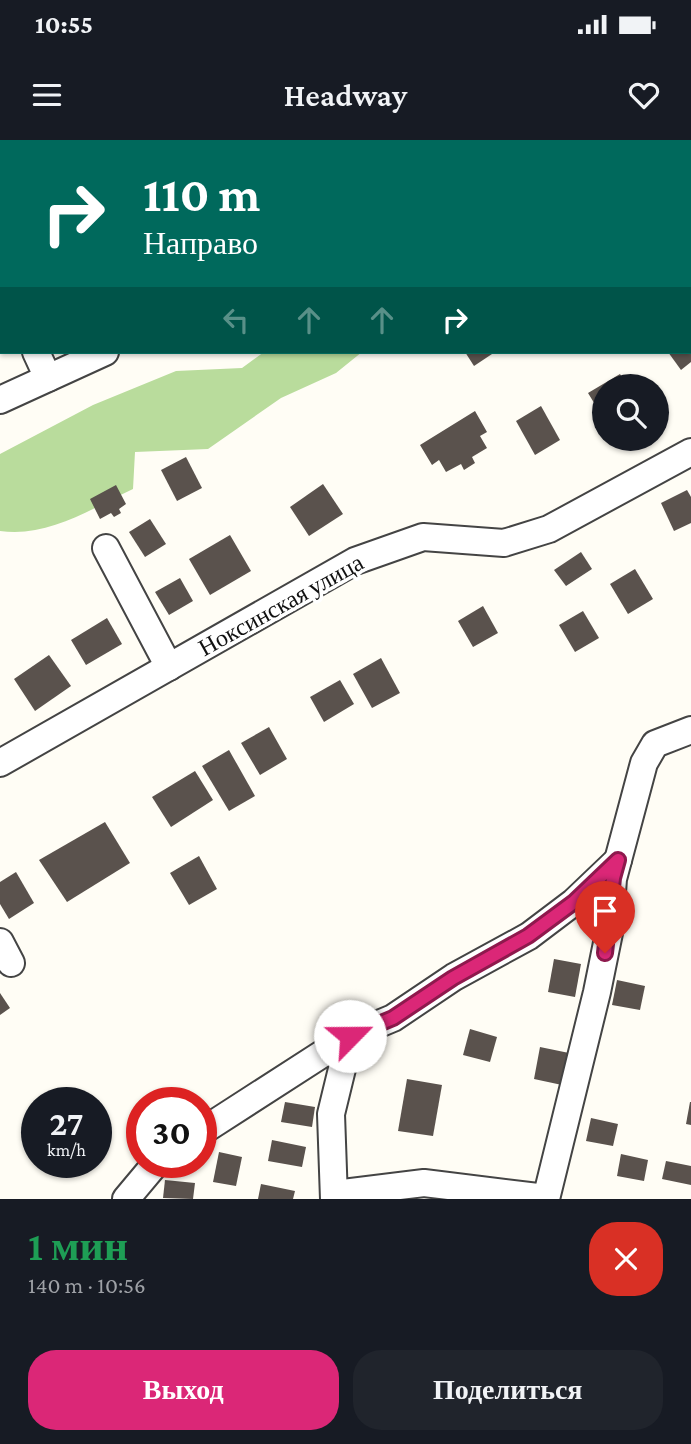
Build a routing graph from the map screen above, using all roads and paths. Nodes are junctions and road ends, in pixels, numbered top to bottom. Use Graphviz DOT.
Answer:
graph roads {
  1 [pos="37,354"];
  2 [pos="101,354"];
  3 [pos="48,378"];
  4 [pos="0,400"];
  5 [pos="691,452"];
  6 [pos="106,548"];
  7 [pos="169,667"];
  8 [pos="691,730"];
  9 [pos="0,763"];
  10 [pos="618,860"];
  11 [pos="350,1036"];
  12 [pos="217,1122"];
  13 [pos="144,1178"];
  14 [pos="334,1196"];
  15 [pos="546,1198"];
  16 [pos="126,1199"];
  1 -- 3 [label="street"];
  2 -- 3 [label="street"];
  3 -- 4 [label="street"];
  5 -- 7 [label="street, Ноксинская улица"];
  6 -- 7 [label="street"];
  7 -- 9 [label="street, Ноксинская улица"];
  8 -- 10 [label="street"];
  10 -- 11 [label="street"];
  10 -- 15 [label="street"];
  11 -- 12 [label="street"];
  11 -- 14 [label="street"];
  13 -- 16 [label="street"];
  14 -- 15 [label="street"];
}
